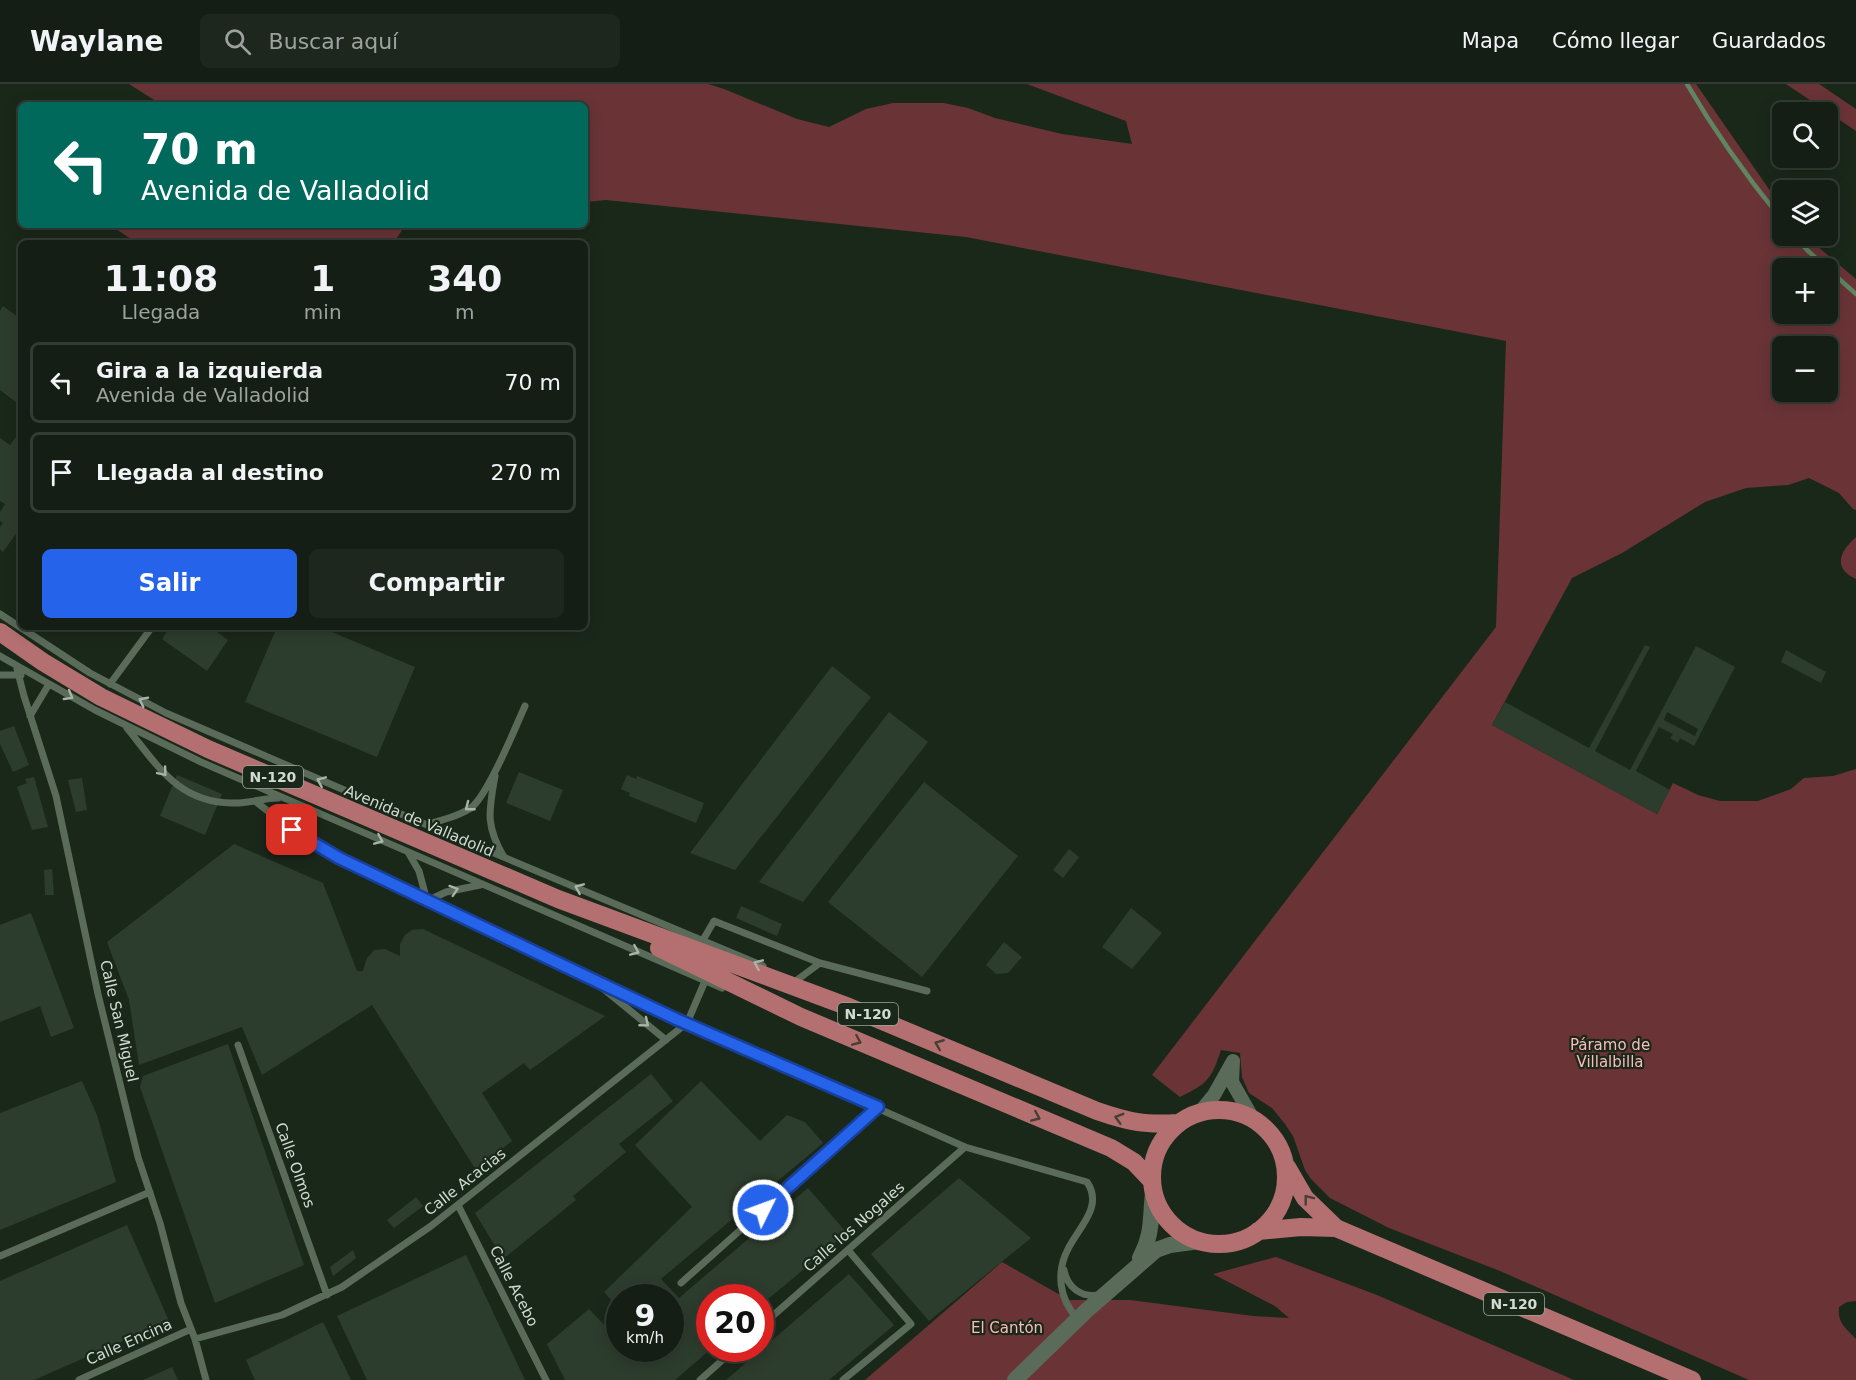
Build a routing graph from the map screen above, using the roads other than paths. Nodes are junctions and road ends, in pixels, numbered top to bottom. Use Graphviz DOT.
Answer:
graph roads {
  1 [pos="0,614"];
  2 [pos="18,625"];
  3 [pos="25,630"];
  4 [pos="150,630"];
  5 [pos="0,632"];
  6 [pos="0,656"];
  7 [pos="16,665"];
  8 [pos="31,674"];
  9 [pos="0,675"];
  10 [pos="18,675"];
  11 [pos="49,684"];
  12 [pos="110,684"];
  13 [pos="525,706"];
  14 [pos="30,716"];
  15 [pos="126,726"];
  16 [pos="496,771"];
  17 [pos="281,798"];
  18 [pos="255,801"];
  19 [pos="428,824"];
  20 [pos="407,852"];
  21 [pos="504,857"];
  22 [pos="483,884"];
  23 [pos="558,898"];
  24 [pos="427,901"];
  25 [pos="703,940"];
  26 [pos="820,963"];
  27 [pos="591,978"];
  28 [pos="797,980"];
  29 [pos="705,981"];
  30 [pos="927,991"];
  31 [pos="849,1006"];
  32 [pos="687,1023"];
  33 [pos="832,1030"];
  34 [pos="666,1040"];
  35 [pos="238,1045"];
  36 [pos="878,1107"];
  37 [pos="1200,1112"];
  38 [pos="1253,1119"];
  39 [pos="1177,1123"];
  40 [pos="965,1147"];
  41 [pos="1286,1166"];
  42 [pos="1152,1186"];
  43 [pos="150,1192"];
  44 [pos="458,1205"];
  45 [pos="1336,1228"];
  46 [pos="1258,1232"];
  47 [pos="1200,1241"];
  48 [pos="848,1250"];
  49 [pos="0,1256"];
  50 [pos="1063,1264"];
  51 [pos="1136,1265"];
  52 [pos="681,1283"];
  53 [pos="327,1294"];
  54 [pos="1082,1308"];
  55 [pos="774,1315"];
  56 [pos="191,1329"];
  57 [pos="195,1339"];
  58 [pos="720,1362"];
  59 [pos="79,1380"];
  60 [pos="206,1380"];
  61 [pos="546,1380"];
  62 [pos="700,1380"];
  63 [pos="843,1380"];
  64 [pos="1015,1380"];
  65 [pos="1692,1380"];
  1 -- 2 [label="lane, Avenida de Valladolid"];
  3 -- 12 [label="lane, Avenida de Valladolid"];
  4 -- 12 [label="lane"];
  5 -- 23 [label="highway, Avenida de Valladolid / N-120"];
  6 -- 7 [label="lane"];
  7 -- 8 [label="lane"];
  7 -- 10 [label="lane, Calle San Miguel"];
  8 -- 10 [label="lane"];
  8 -- 11 [label="lane"];
  9 -- 10 [label="lane"];
  10 -- 14 [label="lane, Calle San Miguel"];
  11 -- 14 [label="lane"];
  11 -- 15 [label="lane, one-way"];
  19 -- 12 [label="lane, Avenida de Valladolid, one-way"];
  13 -- 16 [label="lane"];
  14 -- 43 [label="lane, Calle San Miguel"];
  15 -- 17 [label="lane"];
  15 -- 18 [label="lane, one-way"];
  16 -- 19 [label="lane, one-way"];
  16 -- 21 [label="lane"];
  17 -- 18 [label="lane"];
  17 -- 20 [label="lane, one-way"];
  18 -- 24 [label="lane"];
  19 -- 21 [label="lane, Avenida de Valladolid"];
  20 -- 22 [label="lane"];
  20 -- 24 [label="lane"];
  25 -- 21 [label="lane, Avenida de Valladolid, one-way"];
  24 -- 22 [label="lane, one-way"];
  22 -- 29 [label="lane, one-way"];
  23 -- 31 [label="highway, N-120"];
  23 -- 33 [label="highway, N-120"];
  24 -- 27 [label="lane"];
  25 -- 26 [label="lane"];
  28 -- 25 [label="lane, Avenida de Valladolid, one-way"];
  26 -- 28 [label="lane"];
  26 -- 30 [label="lane"];
  27 -- 32 [label="lane"];
  27 -- 34 [label="lane, one-way"];
  28 -- 31 [label="lane, Avenida de Valladolid"];
  29 -- 32 [label="lane, Calle Acacias"];
  29 -- 33 [label="lane"];
  39 -- 31 [label="highway, N-120, one-way"];
  32 -- 34 [label="lane, Calle Acacias"];
  32 -- 36 [label="lane"];
  33 -- 42 [label="highway, N-120, one-way"];
  34 -- 44 [label="lane, Calle Acacias"];
  35 -- 53 [label="lane, Calle Olmos"];
  36 -- 40 [label="lane"];
  36 -- 52 [label="lane"];
  37 -- 38 [label="highway, N-120"];
  37 -- 38 [label="street"];
  37 -- 39 [label="highway, N-120"];
  38 -- 41 [label="highway, N-120"];
  39 -- 42 [label="highway, N-120"];
  40 -- 48 [label="lane, Calle los Nogales"];
  40 -- 50 [label="lane"];
  45 -- 41 [label="highway, N-120, one-way"];
  41 -- 46 [label="highway, N-120"];
  42 -- 47 [label="highway, N-120"];
  42 -- 51 [label="street"];
  43 -- 49 [label="lane"];
  43 -- 56 [label="lane, Calle San Miguel"];
  44 -- 53 [label="lane, Calle Acacias"];
  44 -- 61 [label="lane, Calle Acebo"];
  45 -- 46 [label="highway, N-120"];
  45 -- 65 [label="highway, N-120"];
  46 -- 47 [label="highway, N-120"];
  47 -- 51 [label="street"];
  48 -- 55 [label="lane, Calle los Nogales"];
  48 -- 63 [label="lane"];
  50 -- 54 [label="lane"];
  50 -- 54 [label="lane"];
  51 -- 54 [label="street"];
  53 -- 57 [label="lane, Calle Acacias"];
  54 -- 64 [label="street"];
  56 -- 57 [label="lane, Calle San Miguel"];
  56 -- 59 [label="lane, Calle Encina"];
  57 -- 60 [label="lane, Calle San Miguel"];
  58 -- 62 [label="lane"];
}
